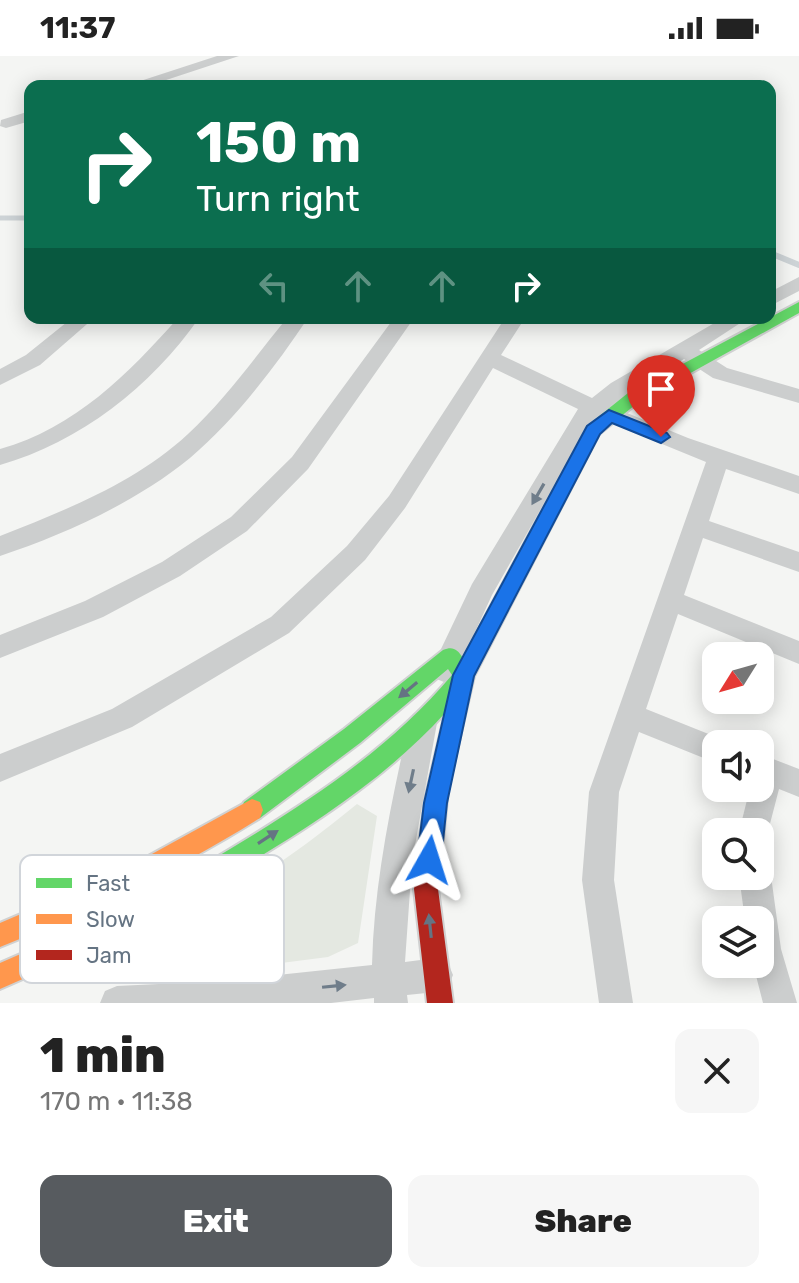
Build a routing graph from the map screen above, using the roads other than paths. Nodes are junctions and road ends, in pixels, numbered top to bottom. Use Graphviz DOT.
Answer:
graph roads {
  1 [pos="232,56"];
  2 [pos="152,80"];
  3 [pos="24,118"];
  4 [pos="6,123"];
  5 [pos="77,324"];
  6 [pos="183,324"];
  7 [pos="293,324"];
  8 [pos="400,324"];
  9 [pos="511,324"];
  10 [pos="730,324"];
  11 [pos="742,324"];
  12 [pos="691,354"];
  13 [pos="488,357"];
  14 [pos="0,378"];
  15 [pos="799,396"];
  16 [pos="600,412"];
  17 [pos="0,457"];
  18 [pos="718,460"];
  19 [pos="799,485"];
  20 [pos="696,526"];
  21 [pos="0,546"];
  22 [pos="799,562"];
  23 [pos="670,600"];
  24 [pos="0,647"];
  25 [pos="799,653"];
  26 [pos="457,666"];
  27 [pos="630,715"];
  28 [pos="424,721"];
  29 [pos="702,744"];
  30 [pos="0,768"];
  31 [pos="774,773"];
  32 [pos="799,783"];
  33 [pos="178,855"];
  34 [pos="240,855"];
  35 [pos="757,890"];
  36 [pos="20,928"];
  37 [pos="0,935"];
  38 [pos="20,968"];
  39 [pos="0,976"];
  40 [pos="438,989"];
  41 [pos="390,992"];
  42 [pos="221,1001"];
  43 [pos="117,1003"];
  44 [pos="616,1003"];
  45 [pos="780,1003"];
  1 -- 2 [label="street"];
  3 -- 4 [label="street"];
  5 -- 14 [label="street"];
  6 -- 17 [label="street"];
  7 -- 21 [label="street"];
  8 -- 24 [label="street"];
  9 -- 13 [label="street"];
  10 -- 12 [label="street"];
  11 -- 12 [label="street"];
  12 -- 15 [label="street"];
  12 -- 16 [label="street"];
  13 -- 16 [label="street"];
  13 -- 30 [label="street"];
  16 -- 18 [label="street"];
  16 -- 26 [label="street"];
  18 -- 19 [label="street"];
  18 -- 20 [label="street"];
  20 -- 22 [label="street"];
  20 -- 23 [label="street"];
  23 -- 25 [label="street"];
  23 -- 27 [label="street"];
  26 -- 28 [label="street"];
  26 -- 33 [label="street, one-way"];
  40 -- 26 [label="street, one-way"];
  27 -- 29 [label="street"];
  27 -- 44 [label="street"];
  34 -- 28 [label="street, one-way"];
  28 -- 41 [label="street, one-way"];
  31 -- 32 [label="street"];
  35 -- 45 [label="street"];
  36 -- 37 [label="street, one-way"];
  39 -- 38 [label="street, one-way"];
  40 -- 41 [label="street"];
  42 -- 41 [label="street, one-way"];
  42 -- 43 [label="street"];
}
